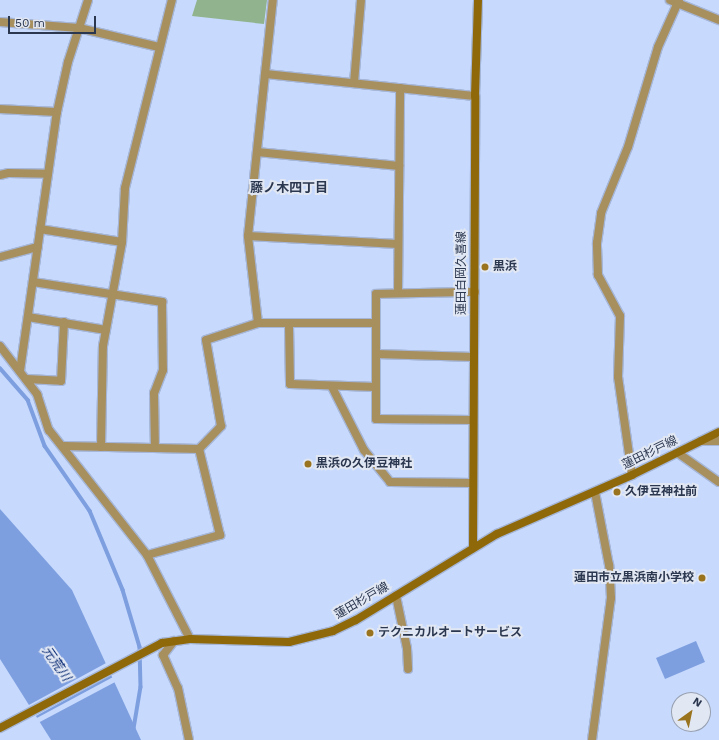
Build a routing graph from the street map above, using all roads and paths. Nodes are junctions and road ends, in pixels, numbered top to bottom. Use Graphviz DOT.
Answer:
graph roads {
  1 [pos="88,0"];
  2 [pos="172,0"];
  3 [pos="274,0"];
  4 [pos="361,0"];
  5 [pos="478,0"];
  6 [pos="670,0"];
  7 [pos="678,2"];
  8 [pos="719,20"];
  9 [pos="0,22"];
  10 [pos="79,28"];
  11 [pos="159,47"];
  12 [pos="265,74"];
  13 [pos="354,84"];
  14 [pos="400,88"];
  15 [pos="475,96"];
  16 [pos="0,109"];
  17 [pos="57,112"];
  18 [pos="257,152"];
  19 [pos="399,166"];
  20 [pos="48,174"];
  21 [pos="0,175"];
  22 [pos="40,229"];
  23 [pos="248,236"];
  24 [pos="122,242"];
  25 [pos="398,244"];
  26 [pos="38,246"];
  27 [pos="0,257"];
  28 [pos="33,282"];
  29 [pos="475,292"];
  30 [pos="114,293"];
  31 [pos="398,293"];
  32 [pos="28,317"];
  33 [pos="64,322"];
  34 [pos="258,323"];
  35 [pos="376,323"];
  36 [pos="289,325"];
  37 [pos="106,330"];
  38 [pos="0,346"];
  39 [pos="376,354"];
  40 [pos="474,357"];
  41 [pos="20,371"];
  42 [pos="26,379"];
  43 [pos="332,387"];
  44 [pos="376,387"];
  45 [pos="473,420"];
  46 [pos="719,432"];
  47 [pos="701,440"];
  48 [pos="719,441"];
  49 [pos="63,446"];
  50 [pos="101,447"];
  51 [pos="155,448"];
  52 [pos="199,449"];
  53 [pos="678,453"];
  54 [pos="632,475"];
  55 [pos="719,482"];
  56 [pos="472,484"];
  57 [pos="595,492"];
  58 [pos="473,547"];
  59 [pos="148,556"];
  60 [pos="396,596"];
  61 [pos="190,639"];
  62 [pos="174,641"];
  63 [pos="408,670"];
  64 [pos="0,728"];
  65 [pos="189,740"];
  66 [pos="592,740"];
  1 -- 10 [label="street"];
  2 -- 11 [label="street"];
  3 -- 12 [label="street"];
  4 -- 13 [label="street"];
  5 -- 15 [label="main road, 蓮田白岡久喜線"];
  6 -- 7 [label="street"];
  7 -- 8 [label="street"];
  7 -- 54 [label="street"];
  9 -- 10 [label="street"];
  10 -- 11 [label="street"];
  10 -- 17 [label="street"];
  11 -- 24 [label="street"];
  12 -- 13 [label="street"];
  12 -- 18 [label="street"];
  13 -- 14 [label="street"];
  14 -- 15 [label="street"];
  14 -- 19 [label="street"];
  15 -- 29 [label="main road, 蓮田白岡久喜線"];
  16 -- 17 [label="street"];
  17 -- 20 [label="street"];
  18 -- 19 [label="street"];
  18 -- 23 [label="street"];
  19 -- 25 [label="street"];
  20 -- 21 [label="street"];
  20 -- 22 [label="street"];
  22 -- 24 [label="street"];
  22 -- 26 [label="street"];
  23 -- 25 [label="street"];
  23 -- 34 [label="street"];
  24 -- 30 [label="street"];
  25 -- 31 [label="street"];
  26 -- 27 [label="street"];
  26 -- 28 [label="street"];
  28 -- 30 [label="street"];
  28 -- 32 [label="street"];
  29 -- 31 [label="street"];
  29 -- 40 [label="main road, 蓮田白岡久喜線"];
  30 -- 37 [label="street"];
  30 -- 51 [label="street"];
  31 -- 35 [label="street"];
  32 -- 33 [label="street"];
  32 -- 41 [label="street"];
  33 -- 37 [label="street"];
  33 -- 42 [label="street"];
  34 -- 36 [label="street"];
  34 -- 52 [label="street"];
  35 -- 36 [label="street"];
  35 -- 39 [label="street"];
  36 -- 43 [label="street"];
  37 -- 50 [label="street"];
  38 -- 41 [label="street"];
  39 -- 40 [label="street"];
  39 -- 44 [label="street"];
  40 -- 45 [label="main road, 蓮田白岡久喜線"];
  41 -- 42 [label="street"];
  42 -- 49 [label="street"];
  43 -- 44 [label="street"];
  43 -- 56 [label="street"];
  44 -- 45 [label="street"];
  45 -- 56 [label="main road, 蓮田白岡久喜線"];
  46 -- 47 [label="main road, 蓮田杉戸線"];
  47 -- 48 [label="street"];
  47 -- 53 [label="main road, 蓮田杉戸線"];
  49 -- 50 [label="street"];
  49 -- 59 [label="street"];
  50 -- 51 [label="street"];
  51 -- 52 [label="street"];
  52 -- 59 [label="street"];
  53 -- 54 [label="main road, 蓮田杉戸線"];
  53 -- 55 [label="street"];
  54 -- 57 [label="main road, 蓮田杉戸線"];
  56 -- 58 [label="main road, 蓮田白岡久喜線"];
  57 -- 58 [label="main road, 蓮田杉戸線"];
  57 -- 66 [label="street"];
  58 -- 60 [label="main road, 蓮田杉戸線"];
  59 -- 61 [label="street"];
  60 -- 61 [label="main road, 蓮田杉戸線"];
  60 -- 63 [label="street"];
  61 -- 62 [label="main road, 蓮田杉戸線"];
  62 -- 64 [label="main road, 蓮田杉戸線"];
  62 -- 65 [label="street"];
}
